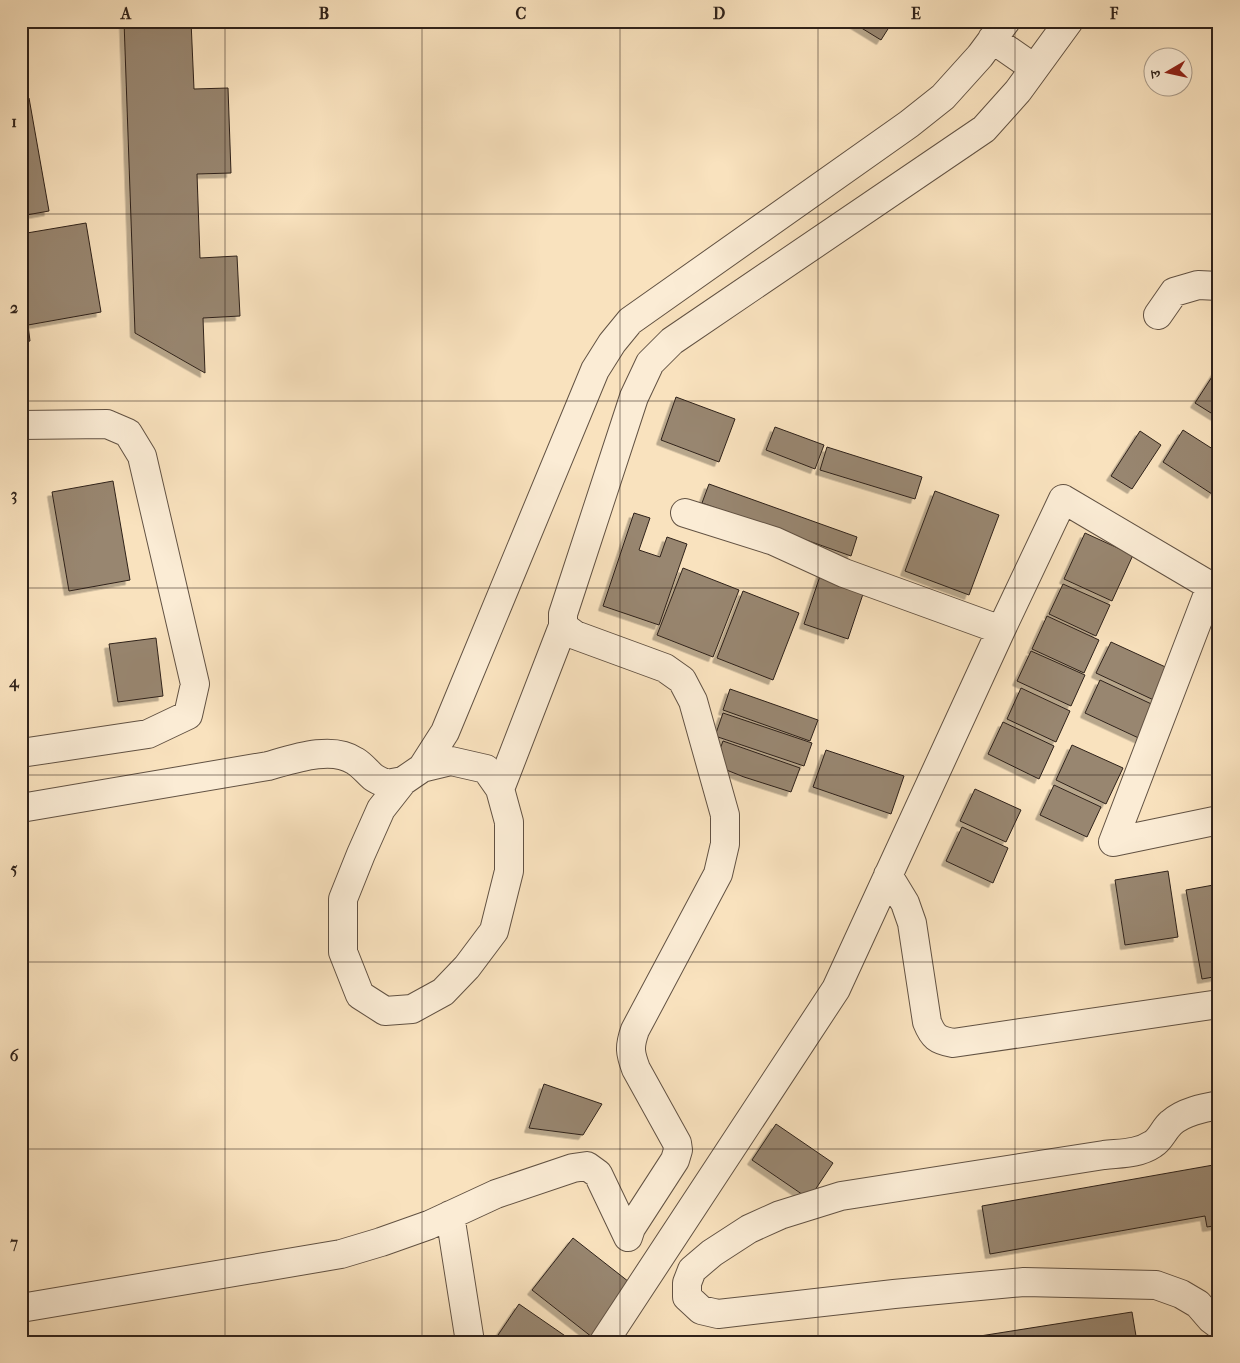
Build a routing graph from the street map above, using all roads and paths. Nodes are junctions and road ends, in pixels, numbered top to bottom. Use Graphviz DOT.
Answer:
graph roads {
  1 [pos="1068,21"];
  2 [pos="999,30"];
  3 [pos="1034,68"];
  4 [pos="703,269"];
  5 [pos="1219,286"];
  6 [pos="728,303"];
  7 [pos="1158,315"];
  8 [pos="21,425"];
  9 [pos="685,513"];
  10 [pos="1215,588"];
  11 [pos="563,626"];
  12 [pos="1001,630"];
  13 [pos="21,753"];
  14 [pos="412,774"];
  15 [pos="500,789"];
  16 [pos="21,808"];
  17 [pos="1219,820"];
  18 [pos="888,875"];
  19 [pos="1219,1004"];
  20 [pos="1219,1105"];
  21 [pos="450,1215"];
  22 [pos="21,1308"];
  23 [pos="1219,1325"];
  24 [pos="470,1342"];
  25 [pos="604,1342"];
  1 -- 3 [label="street"];
  2 -- 3 [label="street"];
  2 -- 4 [label="street"];
  3 -- 6 [label="street"];
  4 -- 6 [label="street"];
  4 -- 14 [label="street"];
  5 -- 7 [label="street"];
  6 -- 11 [label="street"];
  8 -- 13 [label="street"];
  9 -- 12 [label="street"];
  10 -- 12 [label="street"];
  10 -- 17 [label="street"];
  11 -- 15 [label="street"];
  11 -- 21 [label="street"];
  12 -- 18 [label="street"];
  14 -- 15 [label="street"];
  14 -- 15 [label="street"];
  14 -- 16 [label="street"];
  18 -- 19 [label="street"];
  18 -- 25 [label="street"];
  20 -- 23 [label="street"];
  21 -- 22 [label="street"];
  21 -- 24 [label="street"];
}
